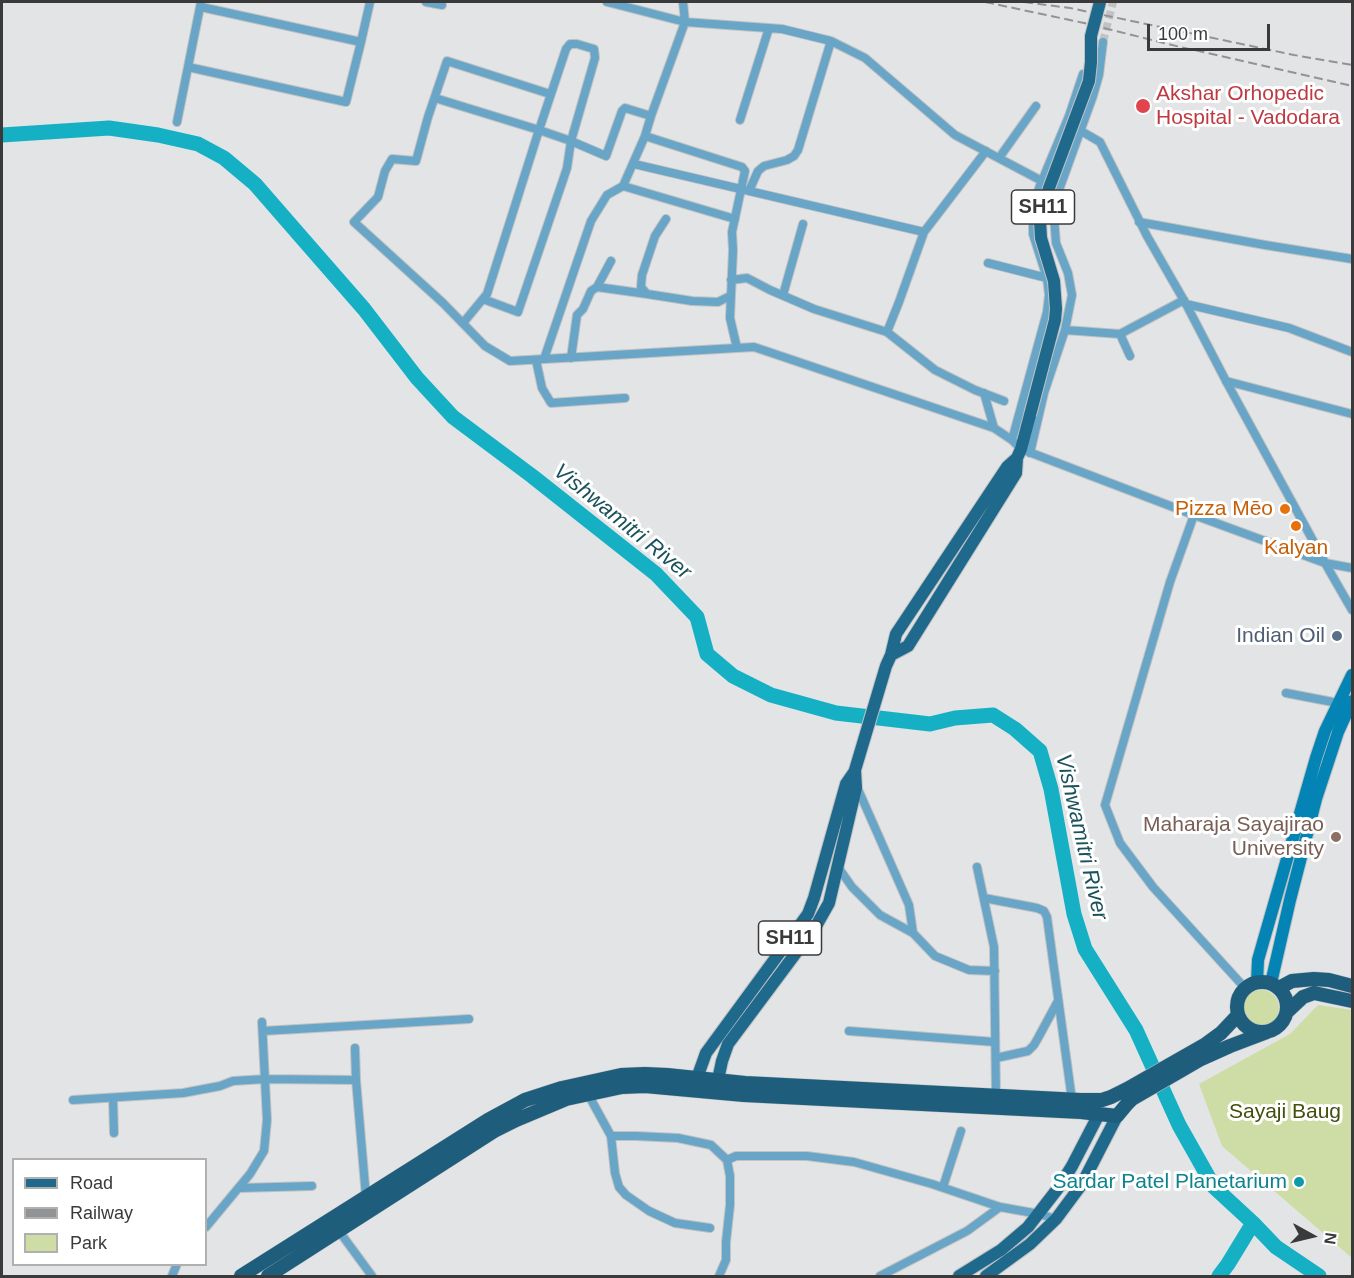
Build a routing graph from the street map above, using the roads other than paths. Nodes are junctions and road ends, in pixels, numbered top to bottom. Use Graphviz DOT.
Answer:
graph roads {
  1 [pos="370,2"];
  2 [pos="426,2"];
  3 [pos="607,2"];
  4 [pos="683,2"];
  5 [pos="1100,2"];
  6 [pos="201,4"];
  7 [pos="442,5"];
  8 [pos="685,22"];
  9 [pos="769,27"];
  10 [pos="831,41"];
  11 [pos="361,42"];
  12 [pos="1103,42"];
  13 [pos="188,67"];
  14 [pos="1083,74"];
  15 [pos="550,94"];
  16 [pos="435,98"];
  17 [pos="1036,106"];
  18 [pos="651,116"];
  19 [pos="740,120"];
  20 [pos="177,123"];
  21 [pos="539,130"];
  22 [pos="1081,130"];
  23 [pos="645,136"];
  24 [pos="571,141"];
  25 [pos="987,151"];
  26 [pos="999,158"];
  27 [pos="634,164"];
  28 [pos="1042,181"];
  29 [pos="623,186"];
  30 [pos="745,190"];
  31 [pos="1059,190"];
  32 [pos="666,219"];
  33 [pos="735,219"];
  34 [pos="1139,222"];
  35 [pos="802,224"];
  36 [pos="924,231"];
  37 [pos="1353,259"];
  38 [pos="611,261"];
  39 [pos="987,263"];
  40 [pos="1047,278"];
  41 [pos="731,280"];
  42 [pos="597,287"];
  43 [pos="647,294"];
  44 [pos="783,295"];
  45 [pos="730,296"];
  46 [pos="483,299"];
  47 [pos="1185,302"];
  48 [pos="463,323"];
  49 [pos="1065,330"];
  50 [pos="887,332"];
  51 [pos="1120,334"];
  52 [pos="736,348"];
  53 [pos="1353,352"];
  54 [pos="1130,356"];
  55 [pos="571,358"];
  56 [pos="540,359"];
  57 [pos="1226,381"];
  58 [pos="984,393"];
  59 [pos="625,398"];
  60 [pos="1004,401"];
  61 [pos="1353,414"];
  62 [pos="994,428"];
  63 [pos="1020,450"];
  64 [pos="1194,515"];
  65 [pos="1325,563"];
  66 [pos="1353,568"];
  67 [pos="1353,610"];
  68 [pos="1353,675"];
  69 [pos="1286,693"];
  70 [pos="1353,701"];
  71 [pos="1338,703"];
  72 [pos="856,765"];
  73 [pos="856,786"];
  74 [pos="838,867"];
  75 [pos="978,867"];
  76 [pos="984,898"];
  77 [pos="913,933"];
  78 [pos="995,971"];
  79 [pos="1263,985"];
  80 [pos="1353,986"];
  81 [pos="1059,1001"];
  82 [pos="1353,1001"];
  83 [pos="1287,1012"];
  84 [pos="1238,1015"];
  85 [pos="469,1018"];
  86 [pos="849,1031"];
  87 [pos="1267,1032"];
  88 [pos="995,1042"];
  89 [pos="355,1048"];
  90 [pos="1198,1055"];
  91 [pos="996,1058"];
  92 [pos="265,1079"];
  93 [pos="356,1080"];
  94 [pos="697,1084"];
  95 [pos="716,1086"];
  96 [pos="588,1094"];
  97 [pos="996,1096"];
  98 [pos="1129,1097"];
  99 [pos="113,1098"];
  100 [pos="1106,1099"];
  101 [pos="73,1100"];
  102 [pos="1072,1100"];
  103 [pos="1099,1114"];
  104 [pos="1117,1116"];
  105 [pos="961,1131"];
  106 [pos="114,1132"];
  107 [pos="611,1137"];
  108 [pos="727,1160"];
  109 [pos="312,1186"];
  110 [pos="943,1187"];
  111 [pos="239,1188"];
  112 [pos="366,1197"];
  113 [pos="1000,1207"];
  114 [pos="1039,1214"];
  115 [pos="1056,1220"];
  116 [pos="207,1226"];
  117 [pos="710,1228"];
  118 [pos="339,1231"];
  119 [pos="241,1276"];
  120 [pos="268,1276"];
  121 [pos="372,1276"];
  122 [pos="719,1276"];
  123 [pos="880,1276"];
  124 [pos="959,1276"];
  125 [pos="986,1276"];
  1 -- 11 [label="street"];
  2 -- 7 [label="street"];
  3 -- 8 [label="street"];
  4 -- 8 [label="street"];
  5 -- 63 [label="main road, SH11, bridge"];
  6 -- 11 [label="street"];
  6 -- 13 [label="street"];
  8 -- 9 [label="street"];
  8 -- 18 [label="street"];
  9 -- 10 [label="street"];
  9 -- 19 [label="street"];
  10 -- 25 [label="street"];
  10 -- 30 [label="street"];
  11 -- 13 [label="street"];
  12 -- 22 [label="street"];
  13 -- 20 [label="street"];
  14 -- 28 [label="street"];
  15 -- 16 [label="street"];
  15 -- 21 [label="street"];
  15 -- 24 [label="street"];
  16 -- 21 [label="street"];
  16 -- 48 [label="street"];
  17 -- 26 [label="street"];
  18 -- 23 [label="street"];
  18 -- 24 [label="street"];
  21 -- 24 [label="street"];
  21 -- 46 [label="street"];
  22 -- 31 [label="street"];
  22 -- 34 [label="street"];
  23 -- 27 [label="street"];
  23 -- 30 [label="street"];
  24 -- 46 [label="street"];
  25 -- 26 [label="street"];
  25 -- 36 [label="street"];
  26 -- 28 [label="street"];
  27 -- 29 [label="street"];
  27 -- 30 [label="street"];
  28 -- 31 [label="street"];
  28 -- 40 [label="street"];
  29 -- 33 [label="street"];
  29 -- 56 [label="street"];
  30 -- 33 [label="street"];
  30 -- 36 [label="street"];
  31 -- 49 [label="street"];
  32 -- 43 [label="street"];
  33 -- 41 [label="street"];
  34 -- 37 [label="street"];
  34 -- 47 [label="street"];
  35 -- 44 [label="street"];
  36 -- 50 [label="street"];
  38 -- 42 [label="street"];
  39 -- 40 [label="street"];
  40 -- 63 [label="street"];
  41 -- 44 [label="street"];
  41 -- 45 [label="street"];
  42 -- 43 [label="street"];
  42 -- 55 [label="street"];
  43 -- 45 [label="street"];
  44 -- 50 [label="street"];
  45 -- 52 [label="street"];
  46 -- 48 [label="street"];
  47 -- 51 [label="street"];
  47 -- 53 [label="street"];
  47 -- 57 [label="street"];
  48 -- 56 [label="street"];
  49 -- 51 [label="street"];
  49 -- 63 [label="street"];
  50 -- 58 [label="street"];
  51 -- 54 [label="street"];
  52 -- 55 [label="street"];
  52 -- 62 [label="street"];
  55 -- 56 [label="street"];
  56 -- 59 [label="street"];
  57 -- 61 [label="street"];
  57 -- 65 [label="street"];
  58 -- 60 [label="street"];
  58 -- 62 [label="street"];
  62 -- 63 [label="street"];
  63 -- 64 [label="street"];
  63 -- 72 [label="main road, SH11"];
  64 -- 65 [label="street"];
  64 -- 79 [label="street"];
  65 -- 66 [label="street"];
  65 -- 67 [label="street"];
  68 -- 71 [label="main road"];
  69 -- 71 [label="street"];
  70 -- 79 [label="main road"];
  71 -- 79 [label="main road"];
  72 -- 73 [label="main road"];
  72 -- 94 [label="main road, SH11"];
  73 -- 74 [label="main road"];
  73 -- 77 [label="street"];
  74 -- 77 [label="street"];
  74 -- 95 [label="main road"];
  75 -- 76 [label="street"];
  76 -- 78 [label="street"];
  76 -- 81 [label="street"];
  77 -- 78 [label="street"];
  78 -- 88 [label="street"];
  79 -- 80 [label="highway"];
  79 -- 83 [label="highway"];
  79 -- 84 [label="highway"];
  81 -- 91 [label="street"];
  81 -- 102 [label="street"];
  82 -- 83 [label="highway"];
  83 -- 87 [label="highway"];
  84 -- 87 [label="highway"];
  84 -- 90 [label="highway"];
  85 -- 92 [label="street"];
  86 -- 88 [label="street"];
  87 -- 90 [label="highway"];
  88 -- 91 [label="street"];
  89 -- 93 [label="street"];
  90 -- 98 [label="highway"];
  91 -- 97 [label="street"];
  92 -- 93 [label="street"];
  92 -- 99 [label="street"];
  92 -- 111 [label="street"];
  93 -- 112 [label="street"];
  94 -- 95 [label="highway"];
  94 -- 96 [label="highway"];
  94 -- 112 [label="highway"];
  95 -- 97 [label="highway"];
  95 -- 103 [label="highway"];
  96 -- 107 [label="street"];
  96 -- 118 [label="highway"];
  97 -- 102 [label="highway"];
  98 -- 100 [label="highway"];
  98 -- 104 [label="highway"];
  99 -- 101 [label="street"];
  99 -- 106 [label="street"];
  100 -- 102 [label="highway"];
  100 -- 103 [label="highway"];
  103 -- 104 [label="highway"];
  103 -- 114 [label="main road"];
  104 -- 115 [label="main road"];
  105 -- 110 [label="street"];
  107 -- 108 [label="street"];
  107 -- 117 [label="street"];
  108 -- 110 [label="street"];
  108 -- 122 [label="street"];
  109 -- 111 [label="street"];
  110 -- 113 [label="street"];
  111 -- 116 [label="street"];
  112 -- 119 [label="highway"];
  113 -- 114 [label="street"];
  113 -- 123 [label="street"];
  114 -- 115 [label="street"];
  114 -- 124 [label="main road"];
  115 -- 125 [label="main road"];
  118 -- 120 [label="highway"];
  118 -- 121 [label="street"];
}
